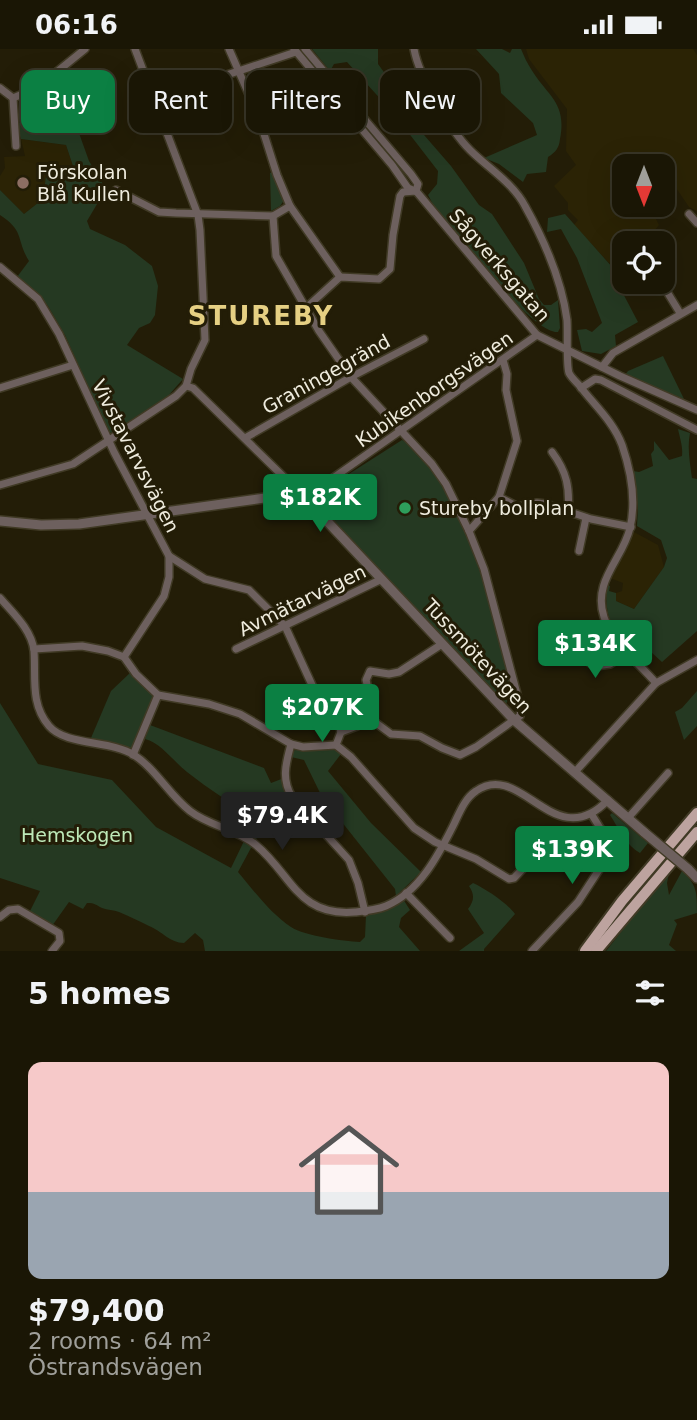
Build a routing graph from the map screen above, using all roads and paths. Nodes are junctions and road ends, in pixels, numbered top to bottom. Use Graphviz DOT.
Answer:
graph roads {
  1 [pos="85,49"];
  2 [pos="135,49"];
  3 [pos="229,49"];
  4 [pos="305,49"];
  5 [pos="414,49"];
  6 [pos="295,50"];
  7 [pos="143,70"];
  8 [pos="238,72"];
  9 [pos="232,74"];
  10 [pos="0,88"];
  11 [pos="13,99"];
  12 [pos="167,133"];
  13 [pos="16,146"];
  14 [pos="116,190"];
  15 [pos="416,191"];
  16 [pos="290,206"];
  17 [pos="689,213"];
  18 [pos="198,215"];
  19 [pos="274,216"];
  20 [pos="697,223"];
  21 [pos="0,267"];
  22 [pos="341,277"];
  23 [pos="668,294"];
  24 [pos="697,305"];
  25 [pos="306,308"];
  26 [pos="680,313"];
  27 [pos="537,335"];
  28 [pos="424,339"];
  29 [pos="569,351"];
  30 [pos="503,360"];
  31 [pos="74,365"];
  32 [pos="602,367"];
  33 [pos="351,377"];
  34 [pos="186,386"];
  35 [pos="0,388"];
  36 [pos="581,388"];
  37 [pos="697,411"];
  38 [pos="697,430"];
  39 [pos="401,431"];
  40 [pos="245,439"];
  41 [pos="109,442"];
  42 [pos="552,452"];
  43 [pos="0,485"];
  44 [pos="294,491"];
  45 [pos="313,492"];
  46 [pos="499,498"];
  47 [pos="309,502"];
  48 [pos="568,512"];
  49 [pos="147,515"];
  50 [pos="586,518"];
  51 [pos="0,521"];
  52 [pos="631,527"];
  53 [pos="470,531"];
  54 [pos="579,551"];
  55 [pos="169,556"];
  56 [pos="382,579"];
  57 [pos="0,598"];
  58 [pos="285,626"];
  59 [pos="577,642"];
  60 [pos="442,644"];
  61 [pos="34,649"];
  62 [pos="236,649"];
  63 [pos="628,653"];
  64 [pos="124,657"];
  65 [pos="697,660"];
  66 [pos="656,683"];
  67 [pos="158,695"];
  68 [pos="368,717"];
  69 [pos="514,720"];
  70 [pos="341,732"];
  71 [pos="291,744"];
  72 [pos="336,745"];
  73 [pos="134,755"];
  74 [pos="575,772"];
  75 [pos="668,773"];
  76 [pos="608,800"];
  77 [pos="697,813"];
  78 [pos="592,815"];
  79 [pos="628,818"];
  80 [pos="697,832"];
  81 [pos="545,842"];
  82 [pos="443,846"];
  83 [pos="697,878"];
  84 [pos="406,893"];
  85 [pos="365,912"];
  86 [pos="0,917"];
  87 [pos="450,938"];
  88 [pos="52,951"];
  89 [pos="532,951"];
  90 [pos="585,951"];
  91 [pos="596,951"];
  1 -- 11 [label="street"];
  2 -- 7 [label="street"];
  3 -- 8 [label="street"];
  4 -- 15 [label="street, Sågverksgatan"];
  5 -- 29 [label="street"];
  6 -- 8 [label="street"];
  6 -- 15 [label="street, Sågverksgatan"];
  8 -- 9 [label="street"];
  8 -- 16 [label="street"];
  10 -- 11 [label="street"];
  11 -- 13 [label="street"];
  12 -- 18 [label="street"];
  14 -- 18 [label="street"];
  15 -- 22 [label="street"];
  15 -- 27 [label="street, Sågverksgatan"];
  16 -- 19 [label="street"];
  16 -- 22 [label="street"];
  17 -- 20 [label="street"];
  18 -- 19 [label="street"];
  18 -- 34 [label="street"];
  19 -- 25 [label="street"];
  21 -- 31 [label="street, Vivstavarvsvägen"];
  22 -- 25 [label="street"];
  23 -- 26 [label="street"];
  24 -- 26 [label="street"];
  25 -- 33 [label="street"];
  26 -- 32 [label="street"];
  27 -- 29 [label="street, Sågverksgatan"];
  27 -- 30 [label="street, Kubikenborgsvägen"];
  28 -- 33 [label="street, Graningegränd"];
  29 -- 32 [label="street, Sågverksgatan"];
  29 -- 36 [label="street"];
  30 -- 39 [label="street, Kubikenborgsvägen"];
  30 -- 46 [label="street"];
  31 -- 35 [label="street"];
  31 -- 41 [label="street, Vivstavarvsvägen"];
  32 -- 37 [label="street, Sågverksgatan"];
  33 -- 39 [label="street"];
  33 -- 40 [label="street, Graningegränd"];
  34 -- 40 [label="street"];
  34 -- 41 [label="street"];
  36 -- 38 [label="street"];
  36 -- 52 [label="street"];
  39 -- 45 [label="street, Kubikenborgsvägen"];
  39 -- 53 [label="street"];
  40 -- 44 [label="street"];
  41 -- 43 [label="street"];
  41 -- 49 [label="street, Vivstavarvsvägen"];
  42 -- 48 [label="street"];
  44 -- 45 [label="street"];
  44 -- 47 [label="street"];
  44 -- 49 [label="street"];
  45 -- 47 [label="street"];
  46 -- 48 [label="street"];
  46 -- 53 [label="street"];
  47 -- 56 [label="street, Tussmötevägen"];
  48 -- 50 [label="street"];
  49 -- 51 [label="street"];
  49 -- 55 [label="street, Vivstavarvsvägen"];
  50 -- 52 [label="street"];
  50 -- 54 [label="street"];
  52 -- 63 [label="street"];
  53 -- 69 [label="street"];
  55 -- 58 [label="street, Vivstavarvsvägen"];
  55 -- 64 [label="street"];
  56 -- 58 [label="street, Avmätarvägen"];
  56 -- 60 [label="street, Tussmötevägen"];
  57 -- 61 [label="street"];
  58 -- 62 [label="street, Avmätarvägen"];
  58 -- 70 [label="street, Vivstavarvsvägen"];
  59 -- 63 [label="street"];
  60 -- 68 [label="street"];
  60 -- 69 [label="street, Tussmötevägen"];
  61 -- 64 [label="street"];
  61 -- 73 [label="street"];
  63 -- 66 [label="street"];
  64 -- 67 [label="street"];
  65 -- 66 [label="street"];
  66 -- 74 [label="street"];
  67 -- 71 [label="street"];
  67 -- 73 [label="street"];
  68 -- 69 [label="street"];
  68 -- 70 [label="street"];
  69 -- 74 [label="street, Tussmötevägen"];
  70 -- 72 [label="street"];
  71 -- 72 [label="street"];
  71 -- 85 [label="street"];
  72 -- 82 [label="street"];
  73 -- 85 [label="street"];
  74 -- 76 [label="street, Tussmötevägen"];
  75 -- 79 [label="street"];
  76 -- 78 [label="street"];
  76 -- 79 [label="street, Tussmötevägen"];
  77 -- 90 [label="main road"];
  78 -- 82 [label="street"];
  78 -- 89 [label="street"];
  79 -- 83 [label="street, Tussmötevägen, bridge"];
  80 -- 91 [label="main road"];
  81 -- 82 [label="street"];
  82 -- 84 [label="street"];
  84 -- 85 [label="street"];
  84 -- 87 [label="street"];
  86 -- 88 [label="street"];
}
